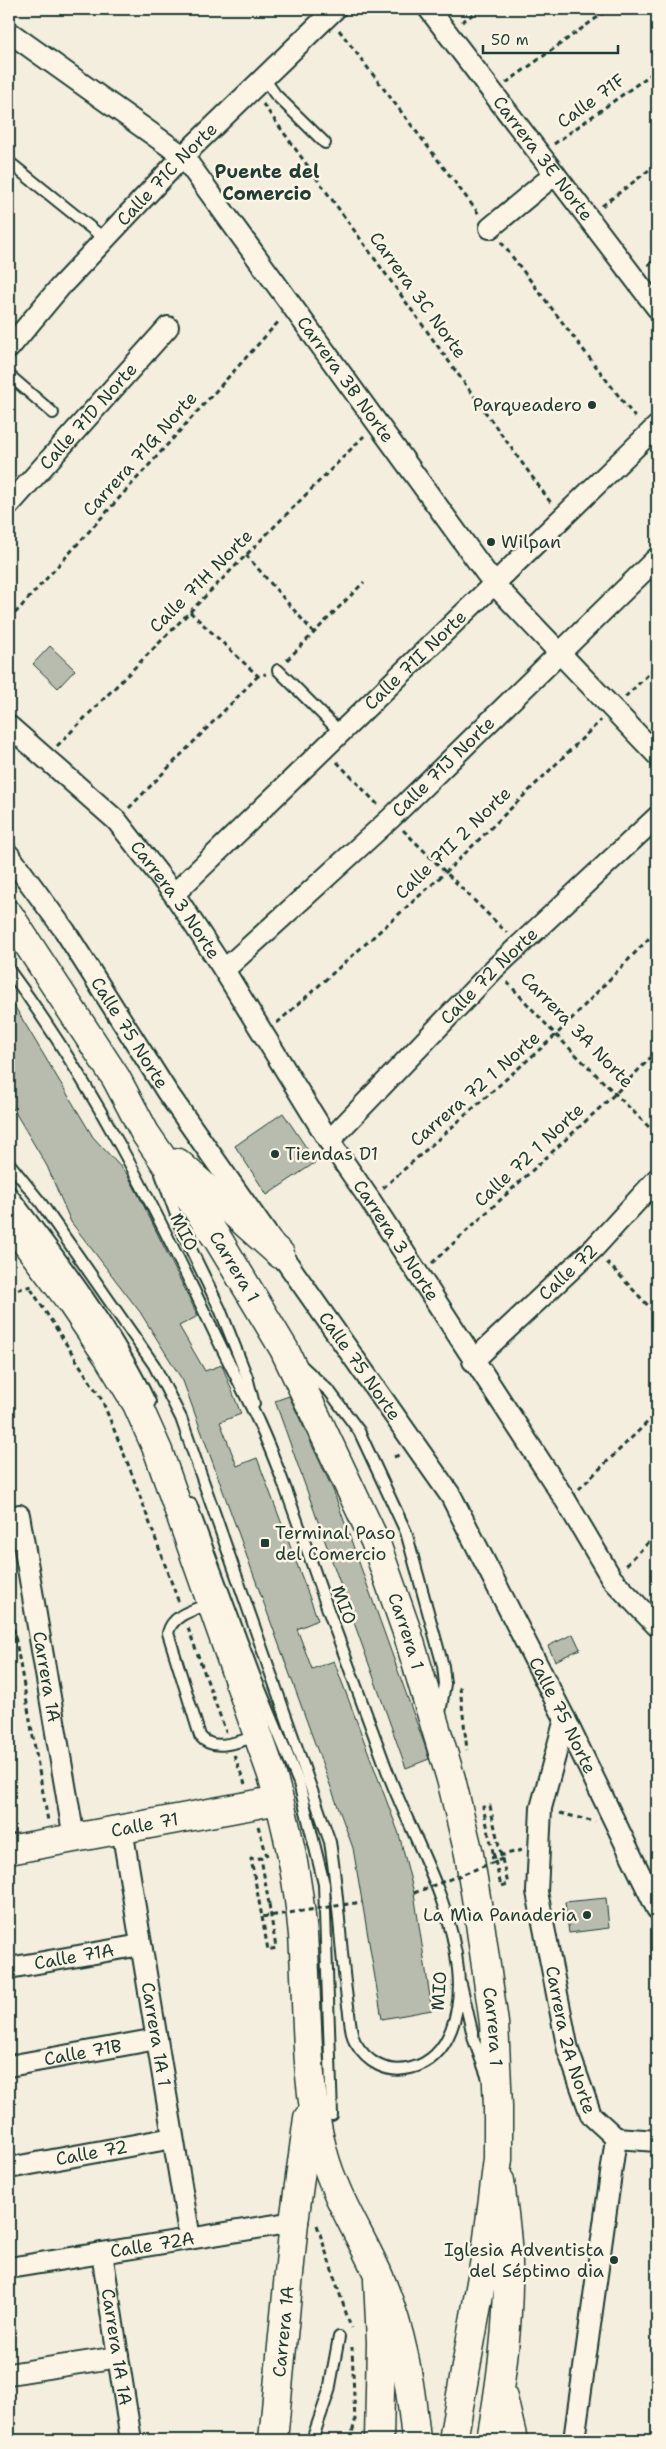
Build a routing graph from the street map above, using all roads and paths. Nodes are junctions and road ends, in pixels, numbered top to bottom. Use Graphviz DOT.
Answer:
graph roads {
  1 [pos="335,9"];
  2 [pos="428,9"];
  3 [pos="480,9"];
  4 [pos="609,9"];
  5 [pos="9,32"];
  6 [pos="448,32"];
  7 [pos="657,70"];
  8 [pos="257,82"];
  9 [pos="493,92"];
  10 [pos="325,143"];
  11 [pos="540,154"];
  12 [pos="183,156"];
  13 [pos="9,162"];
  14 [pos="657,164"];
  15 [pos="555,174"];
  16 [pos="588,216"];
  17 [pos="490,228"];
  18 [pos="106,240"];
  19 [pos="292,306"];
  20 [pos="657,308"];
  21 [pos="168,327"];
  22 [pos="9,348"];
  23 [pos="9,375"];
  24 [pos="54,413"];
  25 [pos="376,423"];
  26 [pos="657,426"];
  27 [pos="9,505"];
  28 [pos="562,518"];
  29 [pos="246,556"];
  30 [pos="657,558"];
  31 [pos="364,582"];
  32 [pos="494,584"];
  33 [pos="190,612"];
  34 [pos="9,620"];
  35 [pos="314,633"];
  36 [pos="559,652"];
  37 [pos="657,666"];
  38 [pos="278,670"];
  39 [pos="258,676"];
  40 [pos="613,708"];
  41 [pos="9,726"];
  42 [pos="340,733"];
  43 [pos="324,749"];
  44 [pos="657,755"];
  45 [pos="46,758"];
  46 [pos="657,817"];
  47 [pos="391,818"];
  48 [pos="117,821"];
  49 [pos="9,855"];
  50 [pos="446,872"];
  51 [pos="174,894"];
  52 [pos="9,915"];
  53 [pos="657,930"];
  54 [pos="519,946"];
  55 [pos="494,969"];
  56 [pos="9,970"];
  57 [pos="224,970"];
  58 [pos="263,1035"];
  59 [pos="556,1035"];
  60 [pos="657,1051"];
  61 [pos="616,1093"];
  62 [pos="145,1133"];
  63 [pos="657,1135"];
  64 [pos="329,1141"];
  65 [pos="9,1163"];
  66 [pos="657,1179"];
  67 [pos="9,1190"];
  68 [pos="370,1200"];
  69 [pos="9,1220"];
  70 [pos="594,1248"];
  71 [pos="280,1254"];
  72 [pos="68,1272"];
  73 [pos="418,1276"];
  74 [pos="24,1280"];
  75 [pos="657,1315"];
  76 [pos="106,1355"];
  77 [pos="473,1361"];
  78 [pos="154,1410"];
  79 [pos="657,1413"];
  80 [pos="258,1422"];
  81 [pos="186,1489"];
  82 [pos="566,1501"];
  83 [pos="19,1515"];
  84 [pos="657,1534"];
  85 [pos="612,1579"];
  86 [pos="9,1602"];
  87 [pos="212,1602"];
  88 [pos="183,1614"];
  89 [pos="657,1626"];
  90 [pos="460,1684"];
  91 [pos="566,1719"];
  92 [pos="268,1733"];
  93 [pos="230,1743"];
  94 [pos="468,1757"];
  95 [pos="279,1800"];
  96 [pos="252,1805"];
  97 [pos="559,1813"];
  98 [pos="615,1821"];
  99 [pos="122,1829"];
  100 [pos="63,1840"];
  101 [pos="538,1846"];
  102 [pos="9,1850"];
  103 [pos="495,1857"];
  104 [pos="486,1859"];
  105 [pos="502,1859"];
  106 [pos="269,1862"];
  107 [pos="414,1893"];
  108 [pos="362,1902"];
  109 [pos="657,1909"];
  110 [pos="270,1913"];
  111 [pos="262,1918"];
  112 [pos="278,1921"];
  113 [pos="279,1930"];
  114 [pos="141,1945"];
  115 [pos="280,1950"];
  116 [pos="9,1968"];
  117 [pos="458,1971"];
  118 [pos="157,2039"];
  119 [pos="9,2066"];
  120 [pos="312,2092"];
  121 [pos="498,2106"];
  122 [pos="332,2115"];
  123 [pos="173,2138"];
  124 [pos="616,2138"];
  125 [pos="657,2141"];
  126 [pos="498,2159"];
  127 [pos="9,2168"];
  128 [pos="296,2211"];
  129 [pos="190,2239"];
  130 [pos="102,2253"];
  131 [pos="9,2268"];
  132 [pos="377,2273"];
  133 [pos="351,2330"];
  134 [pos="338,2337"];
  135 [pos="352,2340"];
  136 [pos="118,2357"];
  137 [pos="9,2374"];
  138 [pos="500,2386"];
  139 [pos="131,2440"];
  140 [pos="273,2440"];
  141 [pos="312,2440"];
  142 [pos="350,2440"];
  143 [pos="379,2440"];
  144 [pos="416,2440"];
  145 [pos="453,2440"];
  146 [pos="491,2440"];
  147 [pos="513,2440"];
  148 [pos="574,2440"];
  1 -- 8 [label="street, Calle 71C Norte"];
  2 -- 6 [label="street, Carrera 3E Norte"];
  3 -- 6 [label="path"];
  4 -- 9 [label="path"];
  5 -- 12 [label="street, Carrera 3B Norte"];
  6 -- 9 [label="street, Carrera 3E Norte"];
  7 -- 11 [label="path, Calle 71F"];
  8 -- 10 [label="lane"];
  8 -- 12 [label="street, Calle 71C Norte"];
  8 -- 28 [label="path, Carrera 3C Norte"];
  9 -- 11 [label="street, Carrera 3E Norte"];
  11 -- 15 [label="street, Carrera 3E Norte"];
  12 -- 18 [label="street, Calle 71C Norte"];
  12 -- 19 [label="street, Carrera 3B Norte"];
  13 -- 18 [label="lane"];
  14 -- 16 [label="path"];
  15 -- 16 [label="street, Carrera 3E Norte"];
  15 -- 17 [label="street"];
  16 -- 20 [label="street, Carrera 3E Norte"];
  18 -- 22 [label="street, Calle 71C Norte"];
  19 -- 25 [label="street, Carrera 3B Norte"];
  19 -- 34 [label="path, Carrera 71G Norte"];
  21 -- 27 [label="street, Calle 71D Norte"];
  23 -- 24 [label="lane"];
  25 -- 29 [label="path, Calle 71H Norte"];
  25 -- 32 [label="street, Carrera 3B Norte"];
  26 -- 28 [label="street, Calle 71I Norte"];
  28 -- 32 [label="street, Calle 71I Norte"];
  29 -- 33 [label="path, Calle 71H Norte"];
  29 -- 35 [label="path"];
  30 -- 36 [label="street, Calle 71J Norte"];
  31 -- 35 [label="path"];
  32 -- 36 [label="street, Carrera 3B Norte"];
  32 -- 42 [label="street, Calle 71I Norte"];
  33 -- 39 [label="path"];
  33 -- 45 [label="path, Calle 71H Norte"];
  35 -- 38 [label="path"];
  36 -- 40 [label="street, Carrera 3B Norte"];
  36 -- 47 [label="street, Calle 71J Norte"];
  37 -- 40 [label="path, Calle 71I 2 Norte"];
  38 -- 39 [label="path"];
  38 -- 42 [label="lane"];
  39 -- 48 [label="path"];
  40 -- 44 [label="street, Carrera 3B Norte"];
  40 -- 50 [label="path, Calle 71I 2 Norte"];
  41 -- 45 [label="street, Carrera 3 Norte"];
  42 -- 43 [label="street, Calle 71I Norte"];
  43 -- 47 [label="path, Carrera 3A Norte"];
  43 -- 51 [label="street, Calle 71I Norte"];
  45 -- 48 [label="street, Carrera 3 Norte"];
  46 -- 54 [label="street, Calle 72 Norte"];
  47 -- 50 [label="path, Carrera 3A Norte"];
  47 -- 57 [label="street, Calle 71J Norte"];
  48 -- 51 [label="street, Carrera 3 Norte"];
  49 -- 71 [label="street, Calle 75 Norte"];
  50 -- 54 [label="path, Carrera 3A Norte"];
  50 -- 58 [label="path, Calle 71I 2 Norte"];
  51 -- 57 [label="street, Carrera 3 Norte"];
  52 -- 62 [label="main road, Carrera 1"];
  53 -- 59 [label="path, Carrera 72 1 Norte"];
  54 -- 55 [label="street, Calle 72 Norte"];
  55 -- 59 [label="path, Carrera 3A Norte"];
  55 -- 64 [label="street, Calle 72 Norte"];
  56 -- 80 [label="lane, MIO"];
  57 -- 58 [label="street, Carrera 3 Norte"];
  58 -- 64 [label="street, Carrera 3 Norte"];
  59 -- 61 [label="path, Carrera 3A Norte"];
  59 -- 68 [label="path, Carrera 72 1 Norte"];
  60 -- 61 [label="path, Calle 72 1 Norte"];
  61 -- 63 [label="path, Carrera 3A Norte"];
  61 -- 73 [label="path, Calle 72 1 Norte"];
  62 -- 71 [label="main road"];
  62 -- 80 [label="lane"];
  62 -- 121 [label="main road, Carrera 1"];
  64 -- 68 [label="street, Carrera 3 Norte"];
  65 -- 117 [label="lane, MIO"];
  66 -- 70 [label="street, Calle 72"];
  67 -- 72 [label="lane"];
  68 -- 73 [label="street, Carrera 3 Norte"];
  69 -- 76 [label="main road"];
  70 -- 75 [label="path"];
  70 -- 77 [label="street, Calle 72"];
  71 -- 91 [label="street, Calle 75 Norte"];
  72 -- 76 [label="lane"];
  72 -- 78 [label="lane"];
  73 -- 77 [label="street, Carrera 3 Norte"];
  74 -- 88 [label="path"];
  76 -- 87 [label="main road"];
  77 -- 82 [label="street, Carrera 3 Norte"];
  79 -- 82 [label="path"];
  80 -- 117 [label="lane, MIO"];
  81 -- 92 [label="lane"];
  82 -- 85 [label="street, Carrera 3 Norte"];
  83 -- 100 [label="street, Carrera 1A"];
  84 -- 85 [label="path"];
  85 -- 89 [label="street, Carrera 3 Norte"];
  86 -- 100 [label="path"];
  87 -- 88 [label="lane"];
  87 -- 92 [label="main road"];
  88 -- 93 [label="path"];
  88 -- 93 [label="lane"];
  90 -- 94 [label="path"];
  91 -- 98 [label="street, Calle 75 Norte"];
  91 -- 101 [label="street, Carrera 2A Norte"];
  92 -- 93 [label="lane"];
  92 -- 95 [label="main road"];
  92 -- 122 [label="lane"];
  93 -- 96 [label="path"];
  95 -- 96 [label="main road, Calle 71"];
  95 -- 120 [label="main road"];
  96 -- 99 [label="main road, Calle 71"];
  96 -- 106 [label="path"];
  97 -- 98 [label="path"];
  98 -- 109 [label="street, Calle 75 Norte"];
  99 -- 100 [label="main road, Calle 71"];
  99 -- 114 [label="street, Carrera 1A 1"];
  100 -- 102 [label="main road, Calle 71"];
  101 -- 103 [label="path"];
  101 -- 124 [label="street, Carrera 2A Norte"];
  103 -- 104 [label="path"];
  103 -- 105 [label="path"];
  103 -- 105 [label="path, bridge"];
  105 -- 107 [label="path, bridge"];
  108 -- 111 [label="path, bridge"];
  110 -- 111 [label="path"];
  110 -- 111 [label="path, bridge"];
  110 -- 112 [label="path"];
  113 -- 115 [label="path"];
  114 -- 116 [label="street, Calle 71A"];
  114 -- 118 [label="street, Carrera 1A 1"];
  117 -- 121 [label="lane"];
  118 -- 119 [label="street, Calle 71B"];
  118 -- 123 [label="street, Carrera 1A 1"];
  120 -- 128 [label="main road, Carrera 1A"];
  120 -- 132 [label="main road"];
  121 -- 126 [label="main road, Carrera 1"];
  123 -- 127 [label="street, Calle 72"];
  123 -- 129 [label="street, Carrera 1A 1"];
  124 -- 125 [label="street"];
  124 -- 148 [label="street"];
  126 -- 138 [label="main road"];
  126 -- 145 [label="main road, Carrera 1"];
  128 -- 129 [label="street, Calle 72A"];
  128 -- 133 [label="path"];
  128 -- 140 [label="main road, Carrera 1A"];
  129 -- 130 [label="street, Calle 72A"];
  130 -- 131 [label="street, Calle 72A"];
  130 -- 136 [label="street, Carrera 1A 1A"];
  132 -- 143 [label="main road"];
  132 -- 144 [label="main road"];
  134 -- 141 [label="lane"];
  135 -- 142 [label="path"];
  136 -- 137 [label="street"];
  136 -- 139 [label="street, Carrera 1A 1A"];
  138 -- 146 [label="main road"];
  138 -- 147 [label="main road"];
}
